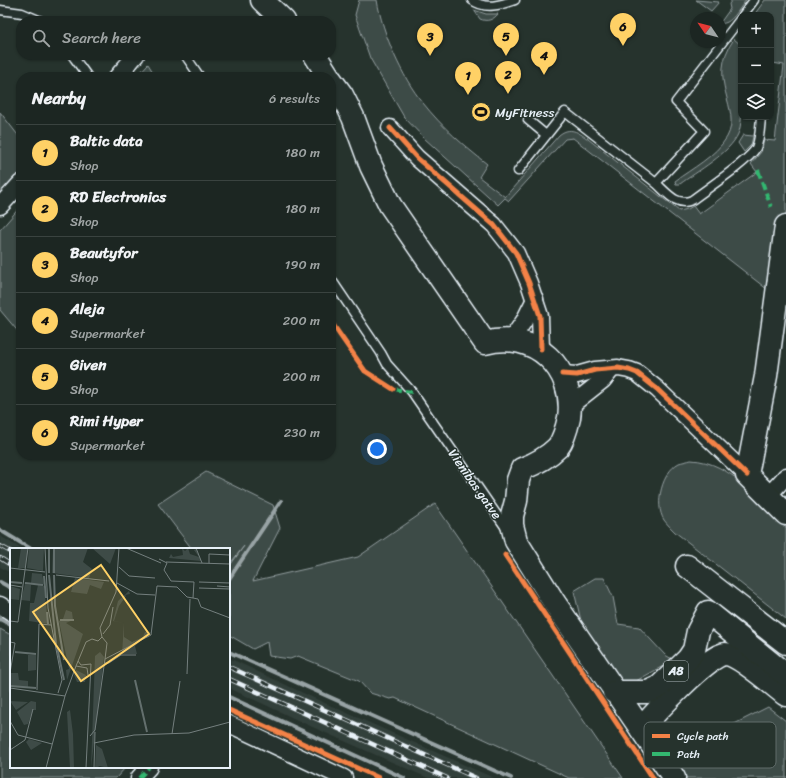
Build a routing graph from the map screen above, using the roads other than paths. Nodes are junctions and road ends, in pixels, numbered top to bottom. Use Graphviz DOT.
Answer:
graph roads {
  1 [pos="262,0"];
  2 [pos="472,0"];
  3 [pos="515,0"];
  4 [pos="754,0"];
  5 [pos="499,3"];
  6 [pos="0,10"];
  7 [pos="745,12"];
  8 [pos="29,16"];
  9 [pos="279,16"];
  10 [pos="738,27"];
  11 [pos="76,60"];
  12 [pos="132,60"];
  13 [pos="188,60"];
  14 [pos="318,60"];
  15 [pos="84,72"];
  16 [pos="121,72"];
  17 [pos="197,72"];
  18 [pos="326,72"];
  19 [pos="336,87"];
  20 [pos="528,120"];
  21 [pos="762,120"];
  22 [pos="390,128"];
  23 [pos="546,135"];
  24 [pos="518,170"];
  25 [pos="656,183"];
  26 [pos="16,188"];
  27 [pos="0,206"];
  28 [pos="786,226"];
  29 [pos="336,286"];
  30 [pos="535,299"];
  31 [pos="511,340"];
  32 [pos="540,349"];
  33 [pos="612,369"];
  34 [pos="562,374"];
  35 [pos="570,406"];
  36 [pos="747,475"];
  37 [pos="786,476"];
  38 [pos="768,496"];
  39 [pos="786,514"];
  40 [pos="516,541"];
  41 [pos="687,566"];
  42 [pos="0,606"];
  43 [pos="10,611"];
  44 [pos="786,643"];
  45 [pos="786,675"];
  46 [pos="614,692"];
  47 [pos="786,695"];
  48 [pos="647,722"];
  49 [pos="230,724"];
  50 [pos="644,726"];
  51 [pos="641,729"];
  52 [pos="644,733"];
  53 [pos="148,768"];
  54 [pos="667,768"];
  55 [pos="139,778"];
  56 [pos="344,778"];
  57 [pos="674,778"];
  1 -- 9 [label="main road"];
  2 -- 5 [label="lane"];
  3 -- 5 [label="lane"];
  4 -- 7 [label="lane"];
  6 -- 8 [label="lane"];
  10 -- 25 [label="lane"];
  11 -- 15 [label="lane"];
  12 -- 16 [label="street"];
  13 -- 17 [label="lane"];
  14 -- 18 [label="main road"];
  19 -- 31 [label="main road"];
  20 -- 23 [label="lane"];
  21 -- 25 [label="lane"];
  22 -- 30 [label="street"];
  23 -- 24 [label="lane"];
  23 -- 25 [label="lane"];
  26 -- 27 [label="street"];
  28 -- 36 [label="main road"];
  29 -- 40 [label="lane, Vienības gatve"];
  30 -- 31 [label="street"];
  30 -- 32 [label="street"];
  31 -- 32 [label="main road"];
  32 -- 34 [label="main road"];
  33 -- 34 [label="street"];
  33 -- 35 [label="street"];
  33 -- 36 [label="street"];
  34 -- 35 [label="main road"];
  35 -- 40 [label="main road"];
  36 -- 38 [label="main road"];
  37 -- 38 [label="street"];
  38 -- 39 [label="main road"];
  40 -- 46 [label="main road, Vienības gatve"];
  41 -- 44 [label="main road"];
  42 -- 43 [label="street"];
  45 -- 46 [label="main road, A8"];
  46 -- 51 [label="main road, Vienības gatve"];
  47 -- 48 [label="main road"];
  49 -- 56 [label="street"];
  50 -- 51 [label="main road"];
  51 -- 52 [label="main road, Vienības gatve"];
  53 -- 55 [label="street"];
  54 -- 57 [label="main road, Vienības gatve"];
}
